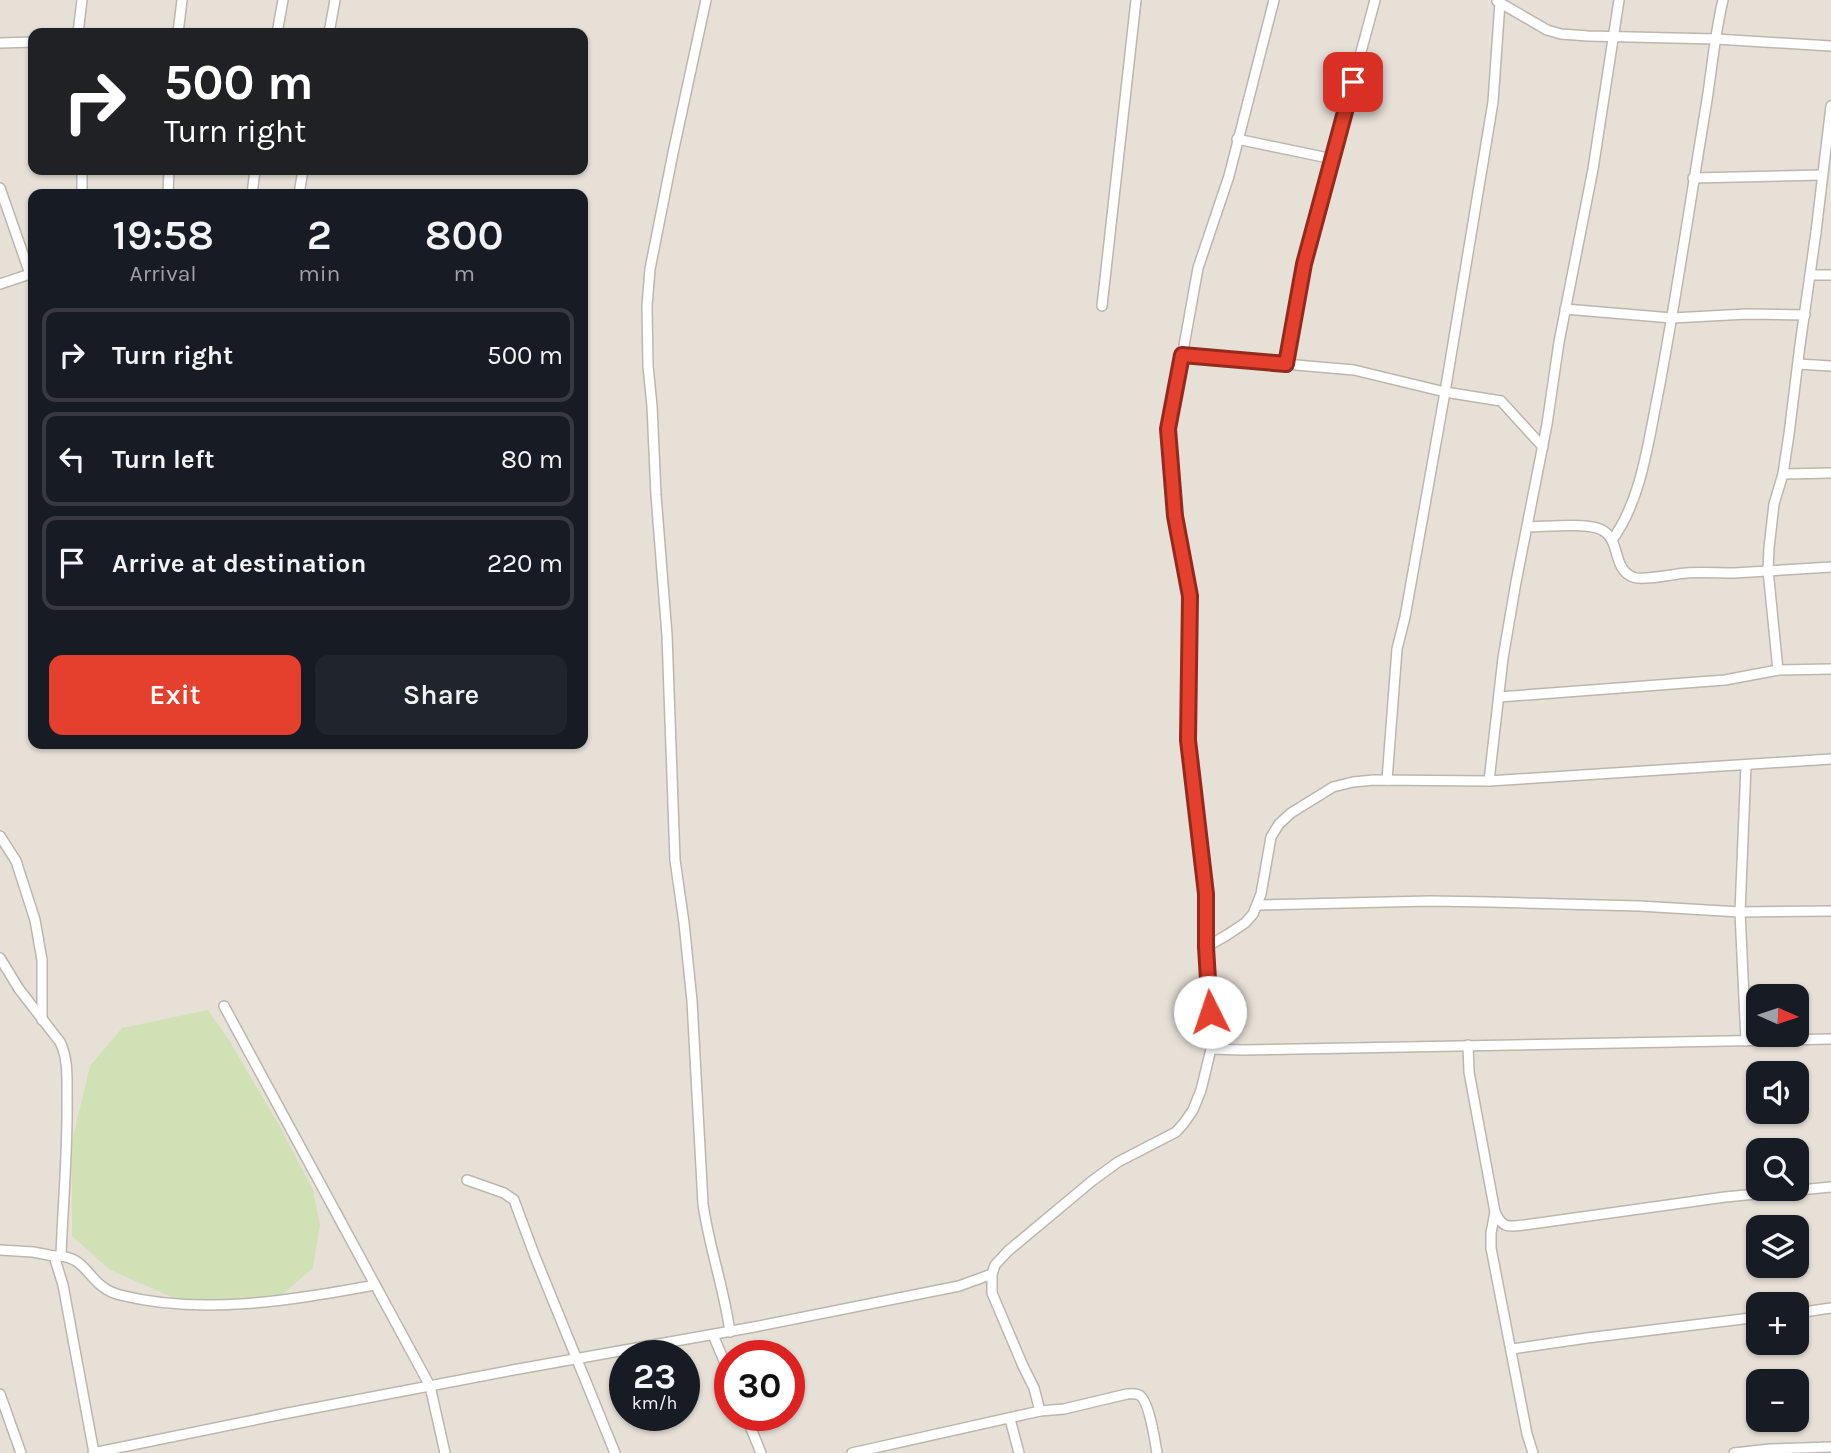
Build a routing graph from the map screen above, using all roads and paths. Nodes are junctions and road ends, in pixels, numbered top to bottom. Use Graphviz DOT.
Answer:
graph roads {
  1 [pos="82,0"];
  2 [pos="182,0"];
  3 [pos="283,0"];
  4 [pos="335,0"];
  5 [pos="706,0"];
  6 [pos="1136,0"];
  7 [pos="1274,0"];
  8 [pos="1375,0"];
  9 [pos="1619,0"];
  10 [pos="1723,0"];
  11 [pos="1498,1"];
  12 [pos="79,28"];
  13 [pos="179,28"];
  14 [pos="278,28"];
  15 [pos="330,28"];
  16 [pos="1613,36"];
  17 [pos="1716,39"];
  18 [pos="28,42"];
  19 [pos="0,43"];
  20 [pos="1831,46"];
  21 [pos="1831,106"];
  22 [pos="1237,139"];
  23 [pos="1333,159"];
  24 [pos="1825,172"];
  25 [pos="1693,178"];
  26 [pos="0,188"];
  27 [pos="28,262"];
  28 [pos="28,274"];
  29 [pos="1811,275"];
  30 [pos="1831,275"];
  31 [pos="0,284"];
  32 [pos="1102,306"];
  33 [pos="1565,309"];
  34 [pos="1805,315"];
  35 [pos="1672,318"];
  36 [pos="1182,355"];
  37 [pos="1286,364"];
  38 [pos="1798,364"];
  39 [pos="1831,366"];
  40 [pos="1444,392"];
  41 [pos="1543,447"];
  42 [pos="1831,473"];
  43 [pos="1783,474"];
  44 [pos="1527,527"];
  45 [pos="1612,540"];
  46 [pos="1831,567"];
  47 [pos="1769,570"];
  48 [pos="1831,669"];
  49 [pos="1778,670"];
  50 [pos="1499,697"];
  51 [pos="1831,759"];
  52 [pos="1746,765"];
  53 [pos="1387,780"];
  54 [pos="1489,781"];
  55 [pos="0,836"];
  56 [pos="1258,905"];
  57 [pos="1831,911"];
  58 [pos="1740,912"];
  59 [pos="1206,947"];
  60 [pos="0,958"];
  61 [pos="224,1006"];
  62 [pos="42,1020"];
  63 [pos="1810,1039"];
  64 [pos="1831,1039"];
  65 [pos="1746,1041"];
  66 [pos="1468,1045"];
  67 [pos="1211,1049"];
  68 [pos="467,1180"];
  69 [pos="1831,1187"];
  70 [pos="1495,1212"];
  71 [pos="0,1250"];
  72 [pos="57,1256"];
  73 [pos="992,1274"];
  74 [pos="375,1285"];
  75 [pos="1831,1308"];
  76 [pos="1809,1311"];
  77 [pos="1746,1319"];
  78 [pos="730,1332"];
  79 [pos="713,1335"];
  80 [pos="715,1340"];
  81 [pos="1511,1349"];
  82 [pos="577,1359"];
  83 [pos="430,1386"];
  84 [pos="0,1394"];
  85 [pos="1040,1411"];
  86 [pos="1010,1419"];
  87 [pos="752,1431"];
  88 [pos="1831,1447"];
  89 [pos="872,1451"];
  90 [pos="21,1453"];
  91 [pos="94,1453"];
  92 [pos="445,1453"];
  93 [pos="615,1453"];
  94 [pos="761,1453"];
  95 [pos="852,1453"];
  96 [pos="1018,1453"];
  97 [pos="1157,1453"];
  98 [pos="1532,1453"];
  99 [pos="1734,1453"];
  1 -- 12 [label="street"];
  2 -- 13 [label="street"];
  3 -- 14 [label="street"];
  4 -- 15 [label="street"];
  5 -- 78 [label="street"];
  6 -- 32 [label="street"];
  7 -- 22 [label="street"];
  8 -- 23 [label="street"];
  9 -- 16 [label="street"];
  10 -- 17 [label="street"];
  11 -- 16 [label="street"];
  11 -- 40 [label="street"];
  16 -- 17 [label="street"];
  16 -- 33 [label="street"];
  17 -- 20 [label="street"];
  17 -- 25 [label="street"];
  18 -- 19 [label="street"];
  21 -- 24 [label="street"];
  22 -- 23 [label="street"];
  22 -- 36 [label="street"];
  23 -- 37 [label="street"];
  24 -- 25 [label="street"];
  24 -- 29 [label="street"];
  25 -- 35 [label="street"];
  26 -- 27 [label="street"];
  28 -- 31 [label="street"];
  29 -- 30 [label="street"];
  29 -- 34 [label="street"];
  33 -- 35 [label="street"];
  33 -- 41 [label="street"];
  34 -- 35 [label="street"];
  34 -- 38 [label="street"];
  35 -- 45 [label="street"];
  36 -- 37 [label="street"];
  36 -- 59 [label="street"];
  37 -- 40 [label="street"];
  38 -- 39 [label="street"];
  38 -- 43 [label="street"];
  40 -- 41 [label="street"];
  40 -- 53 [label="street"];
  41 -- 44 [label="street"];
  42 -- 43 [label="street"];
  43 -- 47 [label="street"];
  44 -- 45 [label="street"];
  44 -- 50 [label="street"];
  45 -- 47 [label="street"];
  46 -- 47 [label="street"];
  47 -- 49 [label="street"];
  48 -- 49 [label="street"];
  49 -- 50 [label="street"];
  50 -- 54 [label="street"];
  51 -- 52 [label="street"];
  52 -- 54 [label="street"];
  52 -- 58 [label="street"];
  53 -- 54 [label="street"];
  53 -- 56 [label="street"];
  55 -- 62 [label="street"];
  56 -- 58 [label="street"];
  56 -- 59 [label="street"];
  57 -- 58 [label="street"];
  58 -- 65 [label="street"];
  59 -- 67 [label="street"];
  60 -- 62 [label="street"];
  61 -- 74 [label="street"];
  62 -- 72 [label="street"];
  63 -- 64 [label="street"];
  65 -- 66 [label="street"];
  66 -- 67 [label="street"];
  66 -- 70 [label="street"];
  67 -- 73 [label="street"];
  68 -- 82 [label="street"];
  69 -- 70 [label="street"];
  70 -- 81 [label="street"];
  71 -- 72 [label="street"];
  72 -- 74 [label="street"];
  72 -- 91 [label="street"];
  73 -- 78 [label="street"];
  73 -- 85 [label="street"];
  74 -- 83 [label="street"];
  75 -- 76 [label="street"];
  77 -- 81 [label="street"];
  78 -- 79 [label="street"];
  79 -- 80 [label="street"];
  79 -- 82 [label="street"];
  81 -- 98 [label="street"];
  82 -- 83 [label="street"];
  82 -- 93 [label="street"];
  83 -- 91 [label="street"];
  83 -- 92 [label="street"];
  84 -- 90 [label="street"];
  85 -- 86 [label="street"];
  85 -- 97 [label="street"];
  86 -- 89 [label="street"];
  86 -- 96 [label="street"];
  87 -- 94 [label="street"];
  88 -- 99 [label="street"];
  89 -- 95 [label="street"];
}
